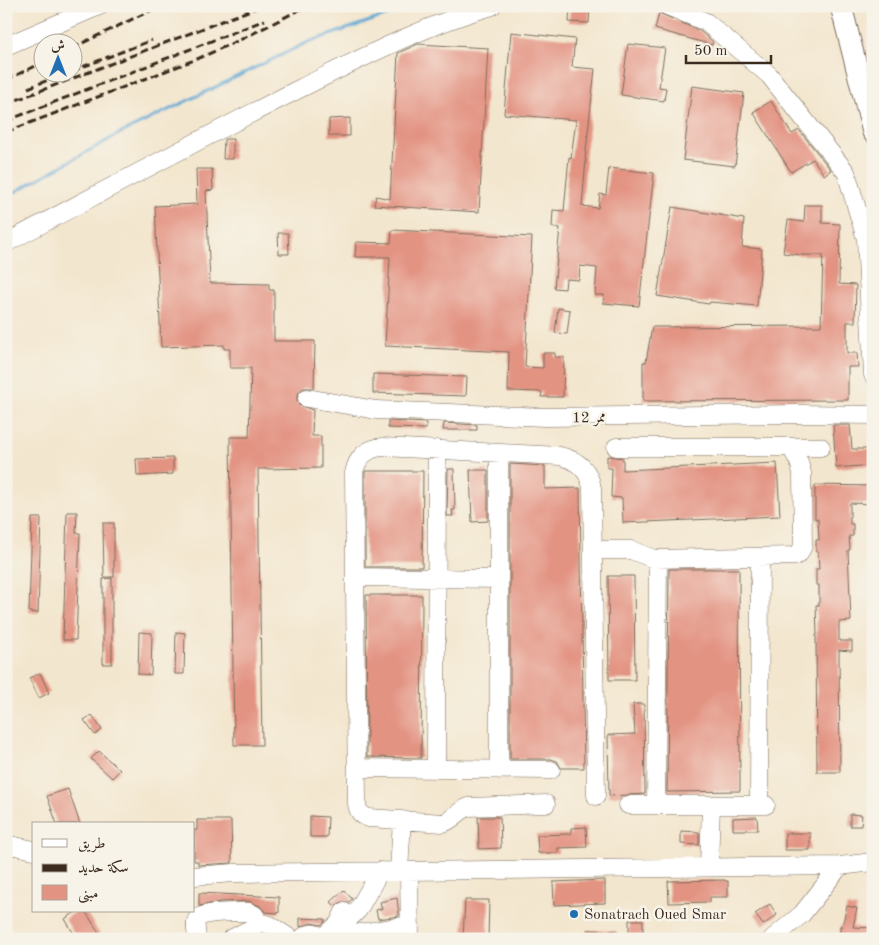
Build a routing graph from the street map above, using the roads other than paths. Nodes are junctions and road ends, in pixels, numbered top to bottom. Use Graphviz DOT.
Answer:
graph roads {
  1 [pos="99,6"];
  2 [pos="492,6"];
  3 [pos="667,6"];
  4 [pos="841,6"];
  5 [pos="6,46"];
  6 [pos="873,132"];
  7 [pos="6,243"];
  8 [pos="873,376"];
  9 [pos="307,398"];
  10 [pos="873,415"];
  11 [pos="616,447"];
  12 [pos="791,447"];
  13 [pos="821,447"];
  14 [pos="437,450"];
  15 [pos="499,453"];
  16 [pos="593,550"];
  17 [pos="760,557"];
  18 [pos="658,559"];
  19 [pos="355,577"];
  20 [pos="437,578"];
  21 [pos="499,579"];
  22 [pos="357,768"];
  23 [pos="436,769"];
  24 [pos="498,770"];
  25 [pos="551,770"];
  26 [pos="596,796"];
  27 [pos="546,804"];
  28 [pos="628,805"];
  29 [pos="656,805"];
  30 [pos="711,805"];
  31 [pos="402,820"];
  32 [pos="6,849"];
  33 [pos="32,850"];
  34 [pos="873,862"];
  35 [pos="840,866"];
  36 [pos="709,868"];
  37 [pos="380,871"];
  38 [pos="404,871"];
  39 [pos="195,876"];
  40 [pos="257,922"];
  41 [pos="410,932"];
  42 [pos="347,934"];
  43 [pos="324,938"];
  44 [pos="197,939"];
  45 [pos="231,939"];
  46 [pos="291,939"];
  47 [pos="301,939"];
  48 [pos="772,939"];
  1 -- 5 [label="street"];
  2 -- 7 [label="street"];
  3 -- 8 [label="street"];
  4 -- 6 [label="main road"];
  9 -- 10 [label="street, ممر 12"];
  11 -- 12 [label="street"];
  12 -- 13 [label="street"];
  12 -- 17 [label="street"];
  14 -- 15 [label="street"];
  14 -- 19 [label="street"];
  14 -- 20 [label="street"];
  15 -- 16 [label="street"];
  15 -- 21 [label="street"];
  16 -- 18 [label="street"];
  16 -- 26 [label="street"];
  17 -- 18 [label="street"];
  17 -- 30 [label="street"];
  18 -- 29 [label="street"];
  19 -- 20 [label="street"];
  19 -- 22 [label="street"];
  20 -- 21 [label="street"];
  20 -- 23 [label="street"];
  21 -- 24 [label="street"];
  22 -- 23 [label="street"];
  22 -- 31 [label="street"];
  23 -- 24 [label="street"];
  24 -- 25 [label="street"];
  27 -- 31 [label="street"];
  28 -- 29 [label="street"];
  29 -- 30 [label="street"];
  30 -- 36 [label="street"];
  31 -- 38 [label="street"];
  32 -- 33 [label="street"];
  34 -- 35 [label="street"];
  35 -- 36 [label="street"];
  35 -- 48 [label="street"];
  36 -- 38 [label="street"];
  37 -- 38 [label="street"];
  37 -- 39 [label="street"];
  37 -- 42 [label="street"];
  38 -- 41 [label="street"];
  40 -- 44 [label="street"];
  40 -- 45 [label="street"];
  40 -- 46 [label="street"];
  41 -- 42 [label="street"];
  42 -- 43 [label="street"];
  43 -- 47 [label="street"];
}
